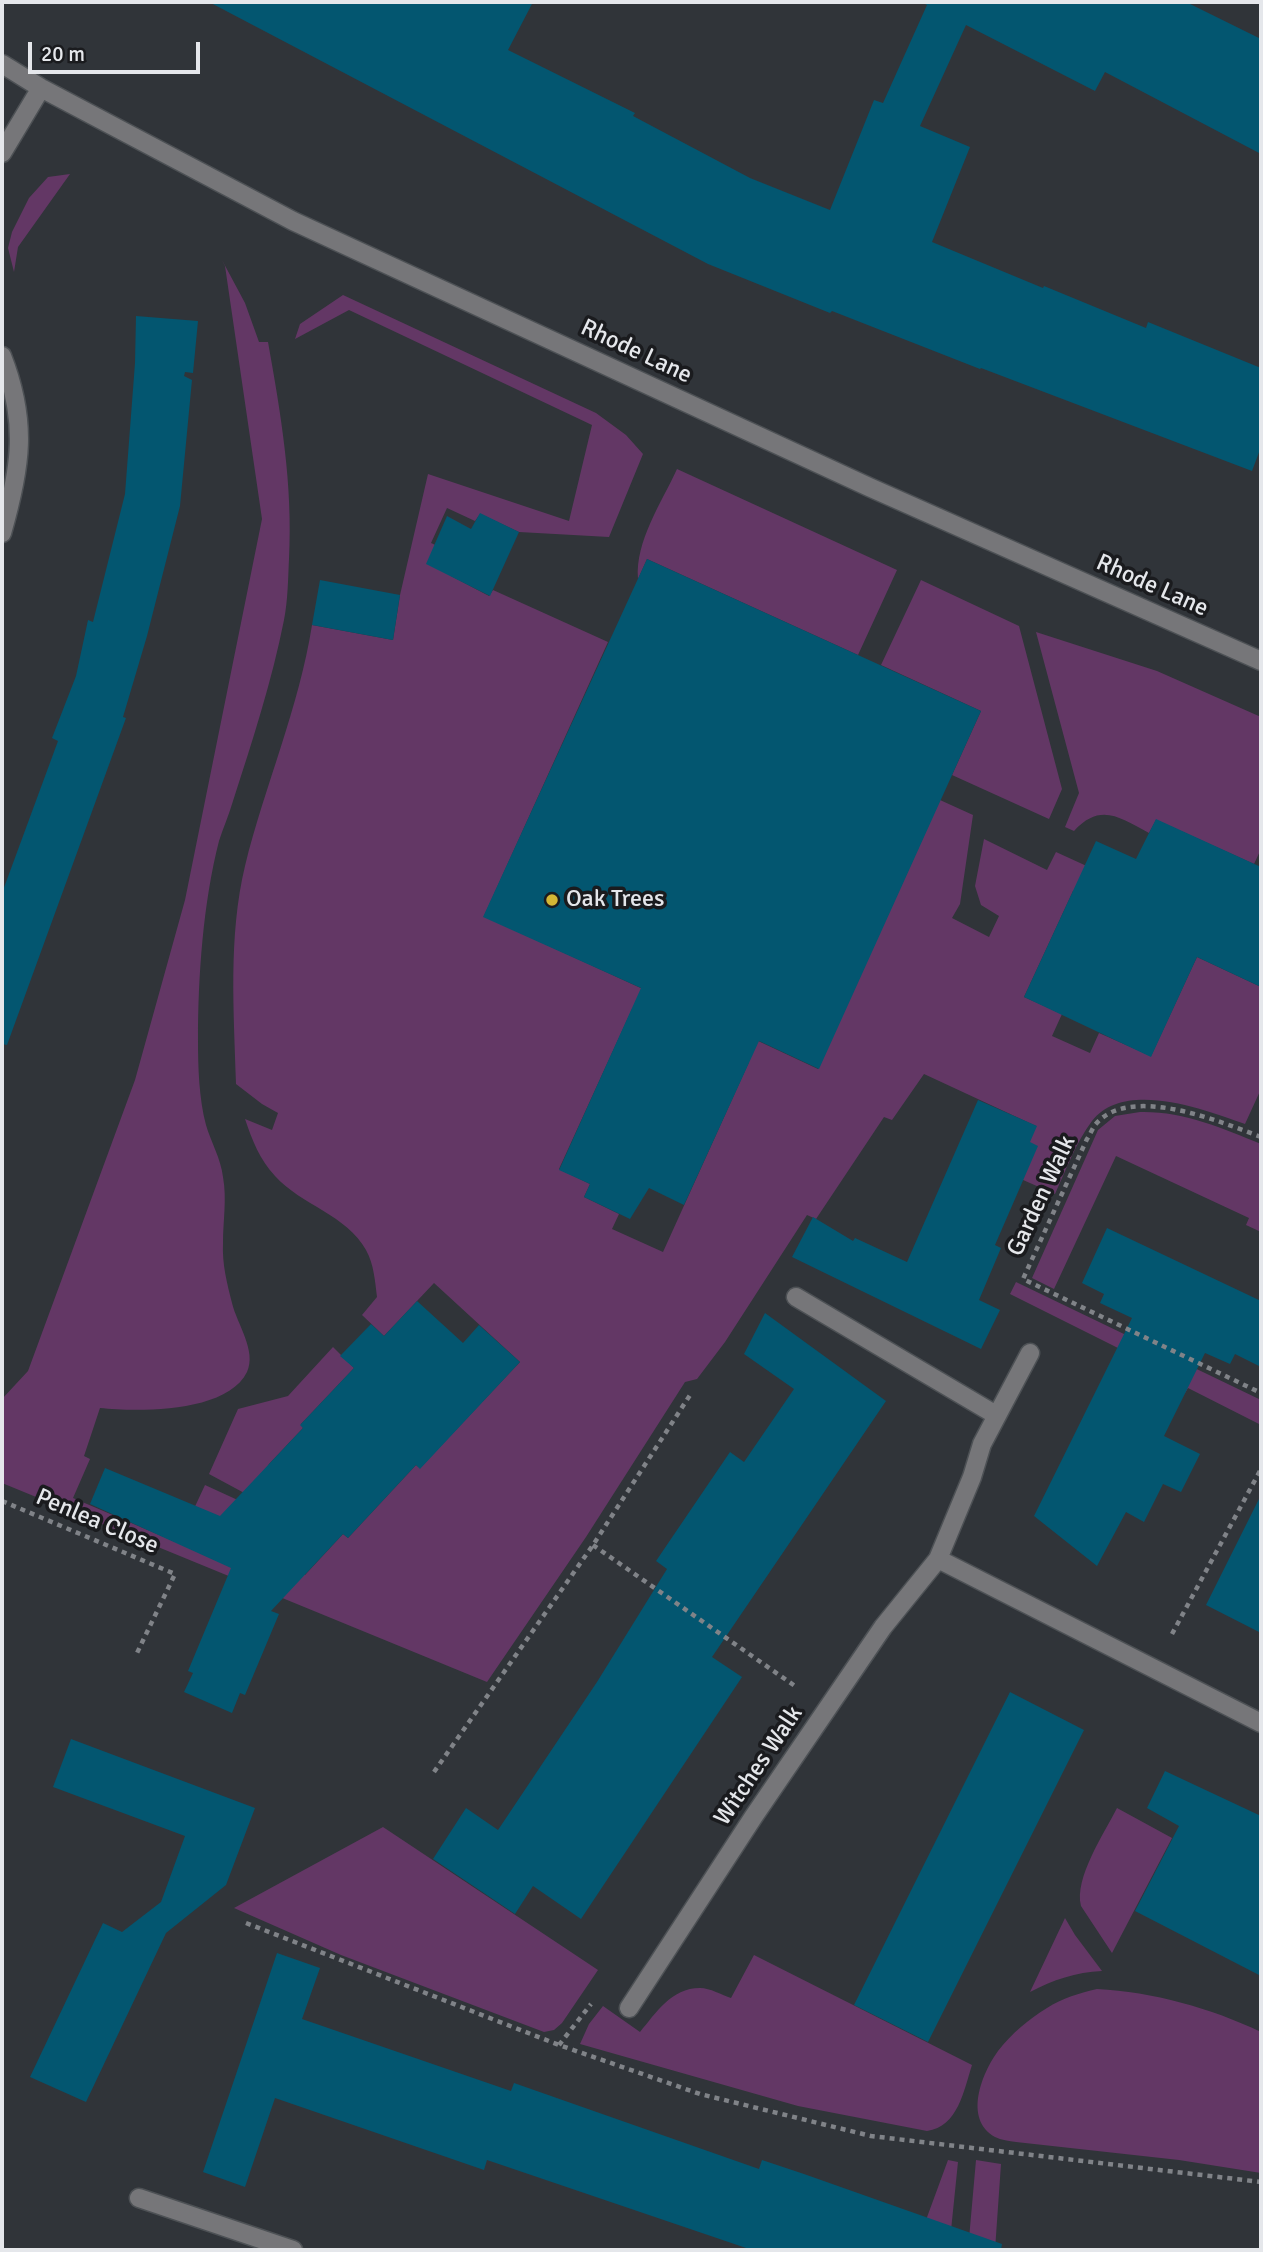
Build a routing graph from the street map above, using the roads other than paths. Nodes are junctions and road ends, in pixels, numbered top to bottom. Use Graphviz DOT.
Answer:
graph roads {
  1 [pos="2,64"];
  2 [pos="41,88"];
  3 [pos="2,153"];
  4 [pos="2,356"];
  5 [pos="2,533"];
  6 [pos="1259,654"];
  7 [pos="796,1297"];
  8 [pos="1030,1353"];
  9 [pos="996,1415"];
  10 [pos="938,1559"];
  11 [pos="1261,1723"];
  12 [pos="629,2008"];
  13 [pos="139,2198"];
  14 [pos="293,2250"];
  1 -- 2 [label="street, Rhode Lane"];
  2 -- 3 [label="street"];
  2 -- 6 [label="street, Rhode Lane"];
  4 -- 5 [label="street"];
  7 -- 9 [label="street"];
  8 -- 9 [label="street, Witches Walk"];
  9 -- 10 [label="street, Witches Walk"];
  10 -- 11 [label="street"];
  10 -- 12 [label="street, Witches Walk"];
  13 -- 14 [label="street"];
}
